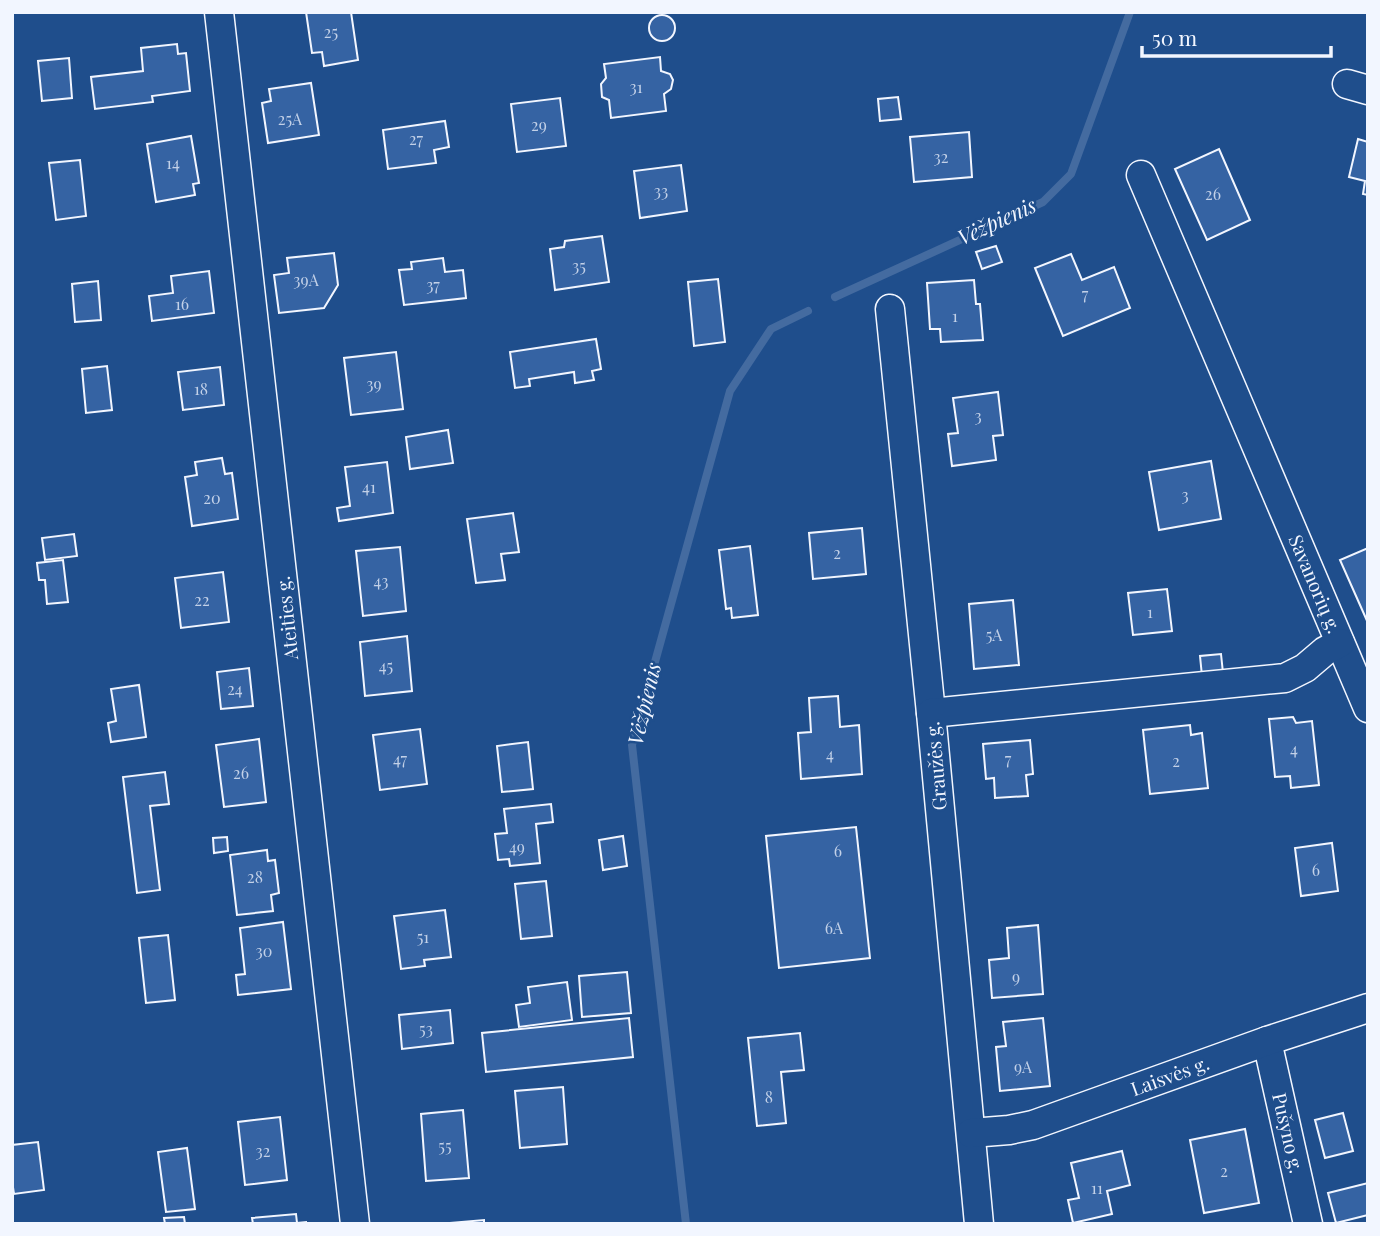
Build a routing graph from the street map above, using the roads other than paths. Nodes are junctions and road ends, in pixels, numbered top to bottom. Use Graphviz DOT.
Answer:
graph roads {
  1 [pos="219,12"];
  2 [pos="1141,176"];
  3 [pos="890,309"];
  4 [pos="1340,643"];
  5 [pos="1368,708"];
  6 [pos="931,713"];
  7 [pos="1368,1008"];
  8 [pos="1267,1041"];
  9 [pos="971,1133"];
  10 [pos="355,1224"];
  11 [pos="979,1224"];
  12 [pos="1308,1224"];
  1 -- 10 [label="street, Ateities g."];
  2 -- 4 [label="street, Savanorių g."];
  3 -- 6 [label="street, Graužės g."];
  4 -- 5 [label="street"];
  4 -- 6 [label="street, Savanorių g."];
  6 -- 9 [label="street, Graužės g."];
  7 -- 8 [label="street, Laisvės g."];
  8 -- 9 [label="street, Laisvės g."];
  8 -- 12 [label="street, Pušyno g."];
  9 -- 11 [label="street, Graužės g."];
}
